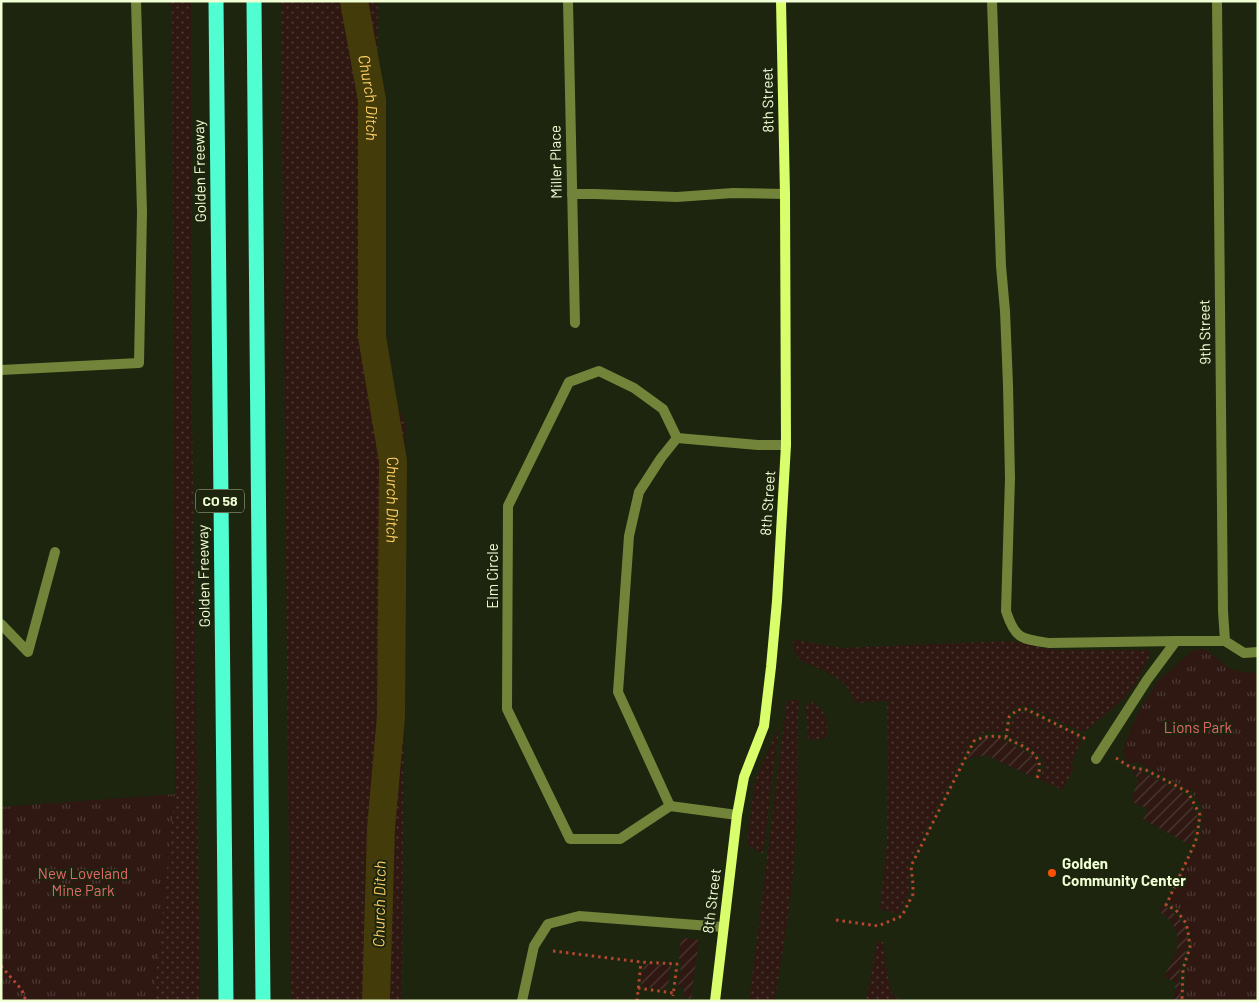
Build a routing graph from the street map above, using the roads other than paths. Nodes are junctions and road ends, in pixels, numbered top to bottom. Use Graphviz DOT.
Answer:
graph roads {
  1 [pos="136,1"];
  2 [pos="216,1"];
  3 [pos="254,1"];
  4 [pos="568,1"];
  5 [pos="782,1"];
  6 [pos="992,1"];
  7 [pos="1217,1"];
  8 [pos="572,194"];
  9 [pos="785,194"];
  10 [pos="575,322"];
  11 [pos="1,370"];
  12 [pos="678,438"];
  13 [pos="786,445"];
  14 [pos="55,552"];
  15 [pos="1,624"];
  16 [pos="1176,641"];
  17 [pos="1226,642"];
  18 [pos="1258,652"];
  19 [pos="1096,759"];
  20 [pos="670,806"];
  21 [pos="737,815"];
  22 [pos="723,927"];
  23 [pos="226,1001"];
  24 [pos="263,1001"];
  25 [pos="522,1001"];
  26 [pos="715,1001"];
  1 -- 11 [label="street"];
  2 -- 23 [label="highway, Golden Freeway / CO 58"];
  3 -- 24 [label="highway, CO 58"];
  4 -- 8 [label="street, Miller Place"];
  5 -- 9 [label="street, 8th Street"];
  6 -- 16 [label="street"];
  7 -- 17 [label="street, 9th Street"];
  8 -- 9 [label="street"];
  8 -- 10 [label="street, Miller Place"];
  9 -- 13 [label="street, 8th Street"];
  12 -- 13 [label="street"];
  12 -- 20 [label="street"];
  12 -- 20 [label="street, Elm Circle"];
  13 -- 21 [label="street, 8th Street"];
  14 -- 15 [label="street"];
  16 -- 17 [label="street"];
  16 -- 19 [label="street"];
  17 -- 18 [label="street"];
  20 -- 21 [label="street"];
  21 -- 22 [label="street, 8th Street"];
  22 -- 25 [label="street"];
  22 -- 26 [label="street, 8th Street"];
}
